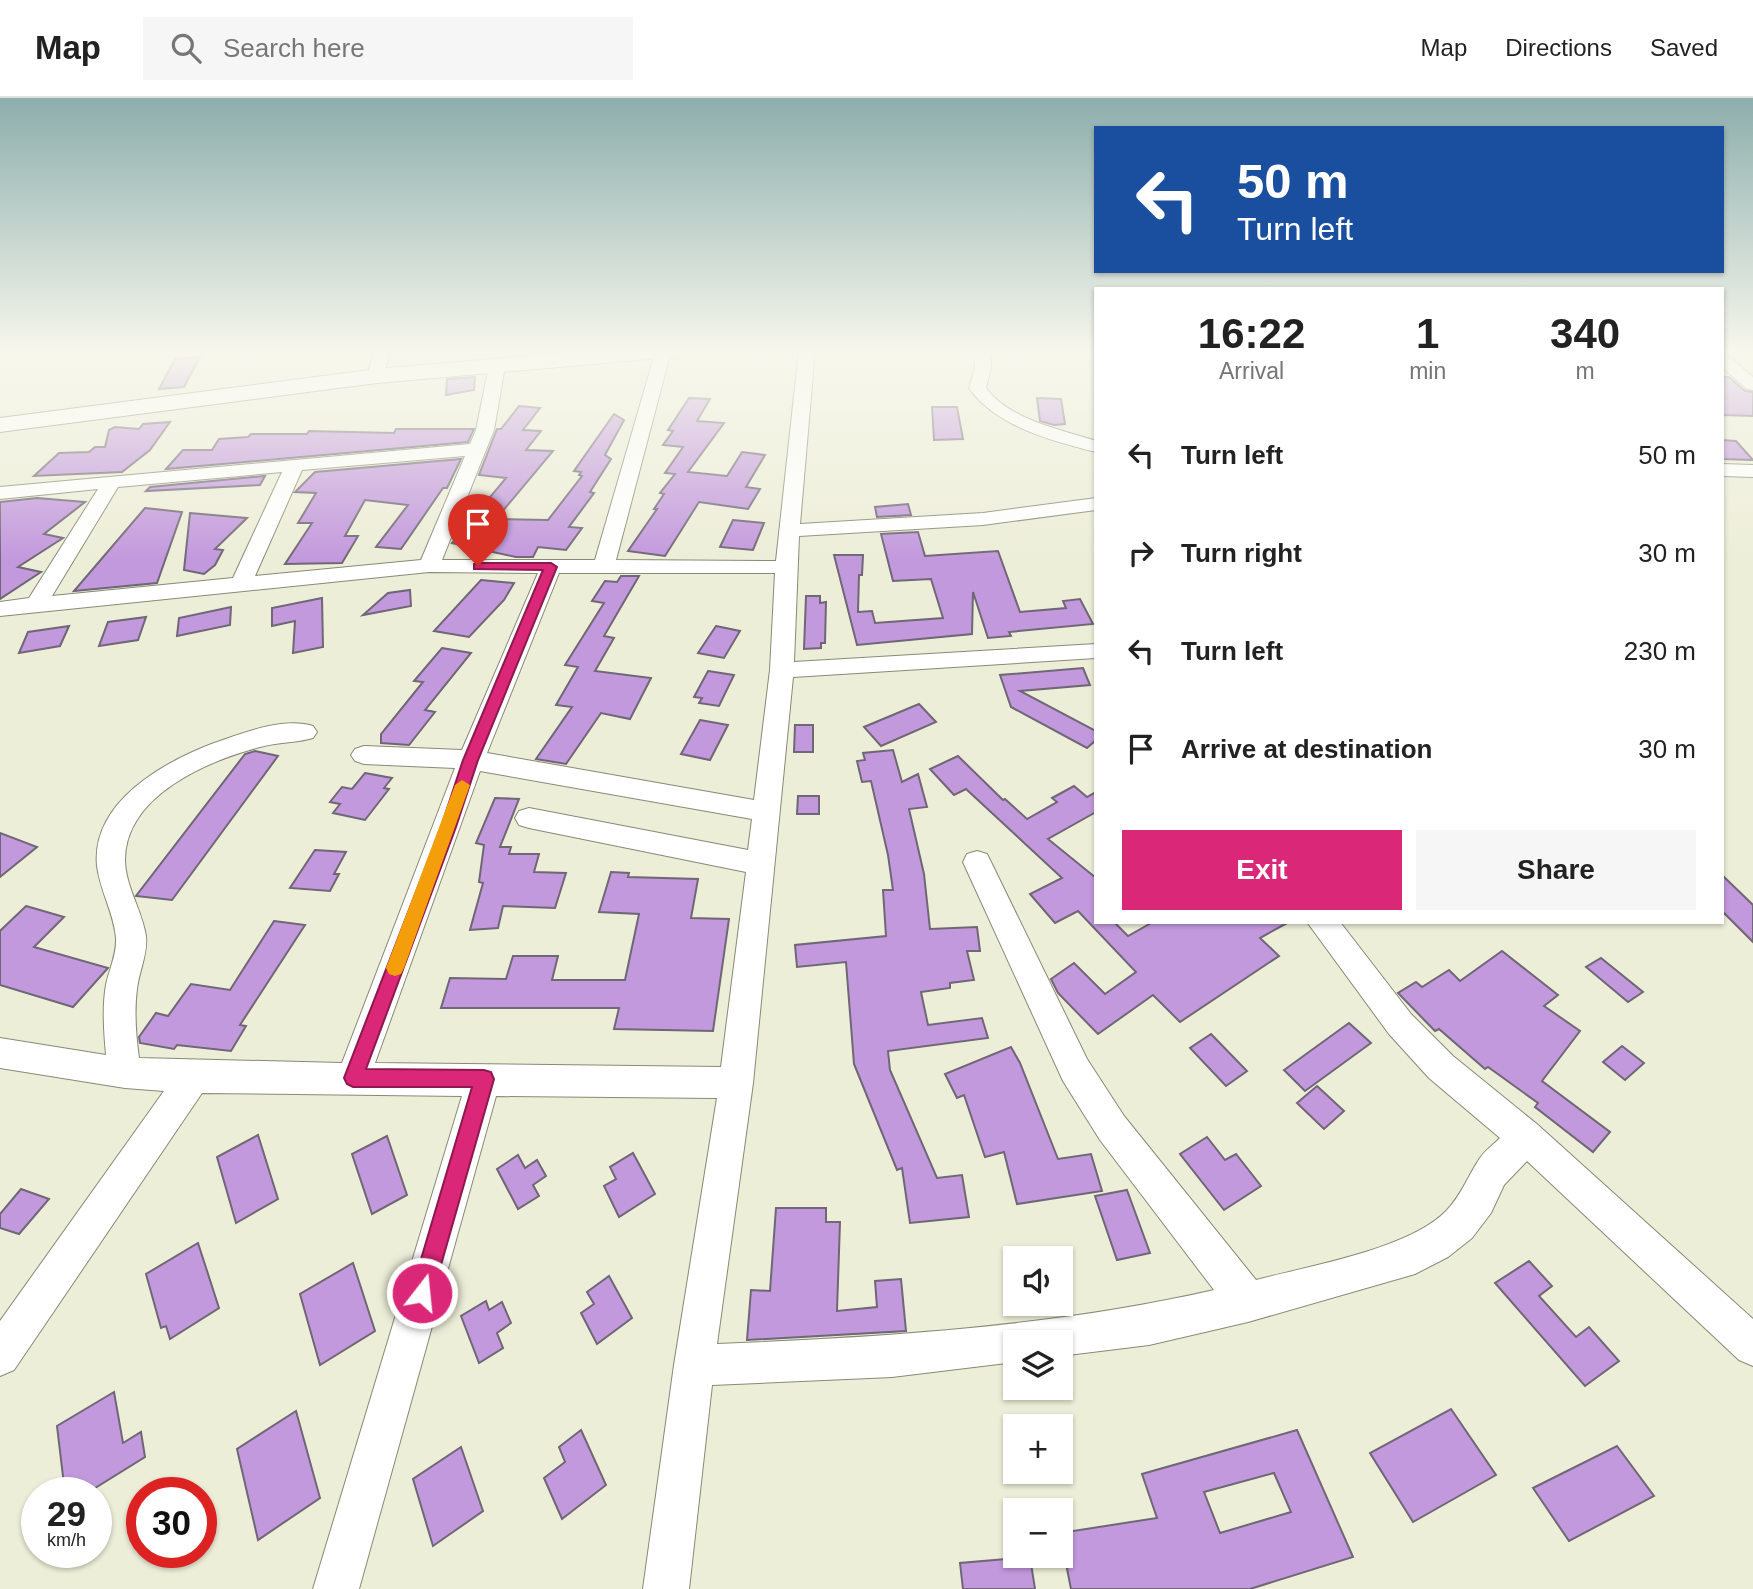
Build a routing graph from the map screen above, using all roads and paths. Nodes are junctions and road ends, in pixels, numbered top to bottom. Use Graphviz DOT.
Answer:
graph roads {
  1 [pos="42,420"];
  2 [pos="487,420"];
  3 [pos="644,420"];
  4 [pos="800,420"];
  5 [pos="1023,420"];
  6 [pos="0,425"];
  7 [pos="1094,446"];
  8 [pos="477,449"];
  9 [pos="295,465"];
  10 [pos="1724,470"];
  11 [pos="1753,471"];
  12 [pos="112,482"];
  13 [pos="0,493"];
  14 [pos="1094,504"];
  15 [pos="790,531"];
  16 [pos="429,566"];
  17 [pos="551,567"];
  18 [pos="604,567"];
  19 [pos="786,567"];
  20 [pos="241,584"];
  21 [pos="36,604"];
  22 [pos="0,609"];
  23 [pos="1094,651"];
  24 [pos="782,670"];
  25 [pos="304,732"];
  26 [pos="364,755"];
  27 [pos="471,760"];
  28 [pos="767,812"];
  29 [pos="529,818"];
  30 [pos="977,862"];
  31 [pos="761,864"];
  32 [pos="1324,924"];
  33 [pos="0,1053"];
  34 [pos="125,1073"];
  35 [pos="192,1077"];
  36 [pos="353,1078"];
  37 [pos="484,1079"];
  38 [pos="736,1083"];
  39 [pos="1526,1137"];
  40 [pos="1248,1302"];
  41 [pos="1753,1346"];
  42 [pos="0,1356"];
  43 [pos="694,1365"];
  44 [pos="336,1589"];
  45 [pos="666,1589"];
  1 -- 6 [label="highway"];
  2 -- 8 [label="street"];
  3 -- 18 [label="street"];
  4 -- 15 [label="street"];
  5 -- 7 [label="street"];
  8 -- 9 [label="street"];
  8 -- 16 [label="street"];
  9 -- 12 [label="street"];
  9 -- 20 [label="street"];
  10 -- 11 [label="street"];
  12 -- 13 [label="street"];
  12 -- 21 [label="street"];
  14 -- 15 [label="street"];
  15 -- 19 [label="street"];
  16 -- 17 [label="street"];
  16 -- 20 [label="street"];
  17 -- 18 [label="street"];
  17 -- 27 [label="street"];
  18 -- 19 [label="street"];
  19 -- 24 [label="street"];
  20 -- 21 [label="street"];
  21 -- 22 [label="street"];
  23 -- 24 [label="street"];
  24 -- 28 [label="street"];
  25 -- 34 [label="street"];
  26 -- 27 [label="street"];
  27 -- 28 [label="street"];
  27 -- 36 [label="street"];
  28 -- 31 [label="street"];
  29 -- 31 [label="street"];
  30 -- 40 [label="street"];
  31 -- 38 [label="street"];
  32 -- 39 [label="street"];
  33 -- 34 [label="street"];
  34 -- 35 [label="street"];
  35 -- 36 [label="street"];
  35 -- 42 [label="street"];
  36 -- 37 [label="street"];
  37 -- 38 [label="street"];
  37 -- 44 [label="street"];
  38 -- 43 [label="street"];
  39 -- 40 [label="street"];
  39 -- 41 [label="street"];
  40 -- 43 [label="street"];
  43 -- 45 [label="street"];
}
